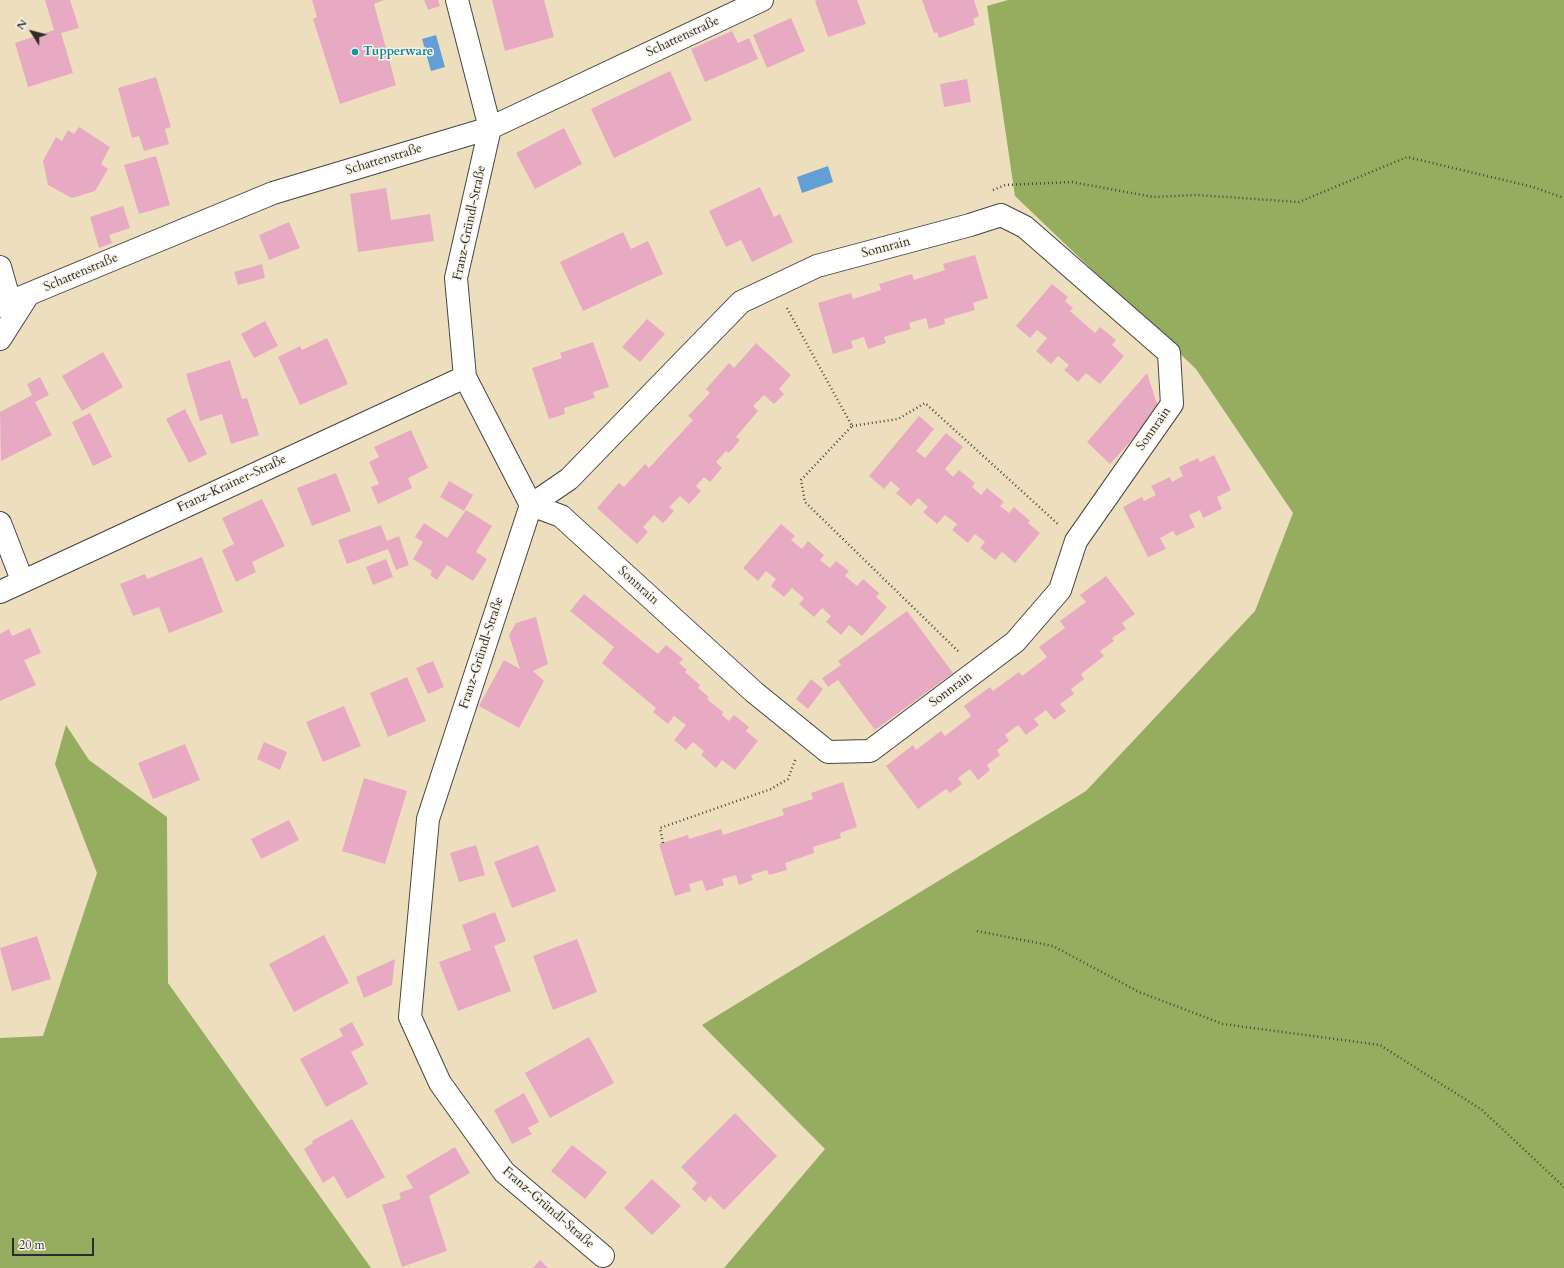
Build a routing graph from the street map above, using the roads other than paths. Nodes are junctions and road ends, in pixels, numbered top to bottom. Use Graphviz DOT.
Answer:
graph roads {
  1 [pos="457,0"];
  2 [pos="762,0"];
  3 [pos="490,128"];
  4 [pos="0,267"];
  5 [pos="13,301"];
  6 [pos="0,339"];
  7 [pos="465,377"];
  8 [pos="531,505"];
  9 [pos="0,523"];
  10 [pos="22,580"];
  11 [pos="0,592"];
  12 [pos="603,1256"];
  1 -- 3 [label="street, Franz-Gründl-Straße"];
  2 -- 3 [label="street, Schattenstraße"];
  3 -- 5 [label="street, Schattenstraße"];
  3 -- 7 [label="street, Franz-Gründl-Straße"];
  4 -- 5 [label="street"];
  5 -- 6 [label="street"];
  7 -- 8 [label="street, Franz-Gründl-Straße"];
  7 -- 10 [label="street, Franz-Krainer-Straße"];
  8 -- 8 [label="street, Sonnrain"];
  8 -- 12 [label="street, Franz-Gründl-Straße"];
  9 -- 10 [label="street"];
  10 -- 11 [label="street, Franz-Krainer-Straße"];
}
